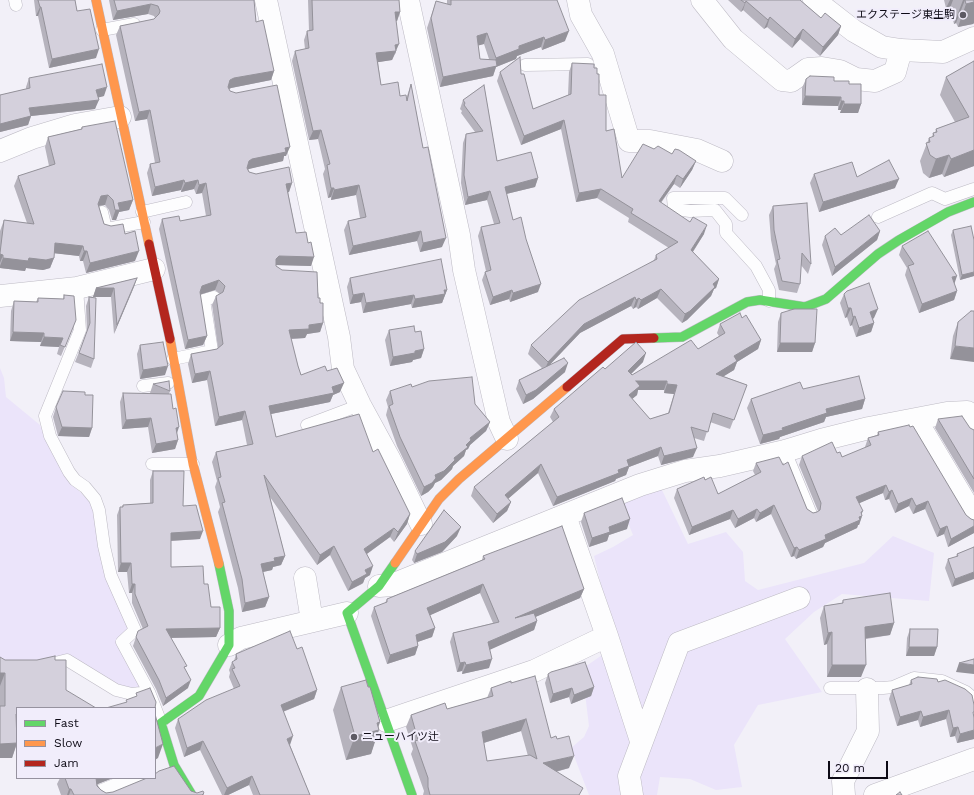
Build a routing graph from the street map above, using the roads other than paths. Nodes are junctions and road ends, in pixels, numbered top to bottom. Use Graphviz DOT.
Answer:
graph roads {
  1 [pos="96,0"];
  2 [pos="266,0"];
  3 [pos="408,0"];
  4 [pos="578,0"];
  5 [pos="702,0"];
  6 [pos="814,0"];
  7 [pos="149,21"];
  8 [pos="102,30"];
  9 [pos="974,38"];
  10 [pos="902,50"];
  11 [pos="109,63"];
  12 [pos="606,64"];
  13 [pos="525,65"];
  14 [pos="94,66"];
  15 [pos="120,117"];
  16 [pos="0,151"];
  17 [pos="722,161"];
  18 [pos="974,189"];
  19 [pos="186,202"];
  20 [pos="974,202"];
  21 [pos="102,212"];
  22 [pos="742,215"];
  23 [pos="143,217"];
  24 [pos="878,217"];
  25 [pos="154,269"];
  26 [pos="76,288"];
  27 [pos="0,296"];
  28 [pos="214,297"];
  29 [pos="770,301"];
  30 [pos="174,359"];
  31 [pos="179,381"];
  32 [pos="143,386"];
  33 [pos="360,404"];
  34 [pos="916,420"];
  35 [pos="307,425"];
  36 [pos="974,426"];
  37 [pos="506,439"];
  38 [pos="785,451"];
  39 [pos="152,464"];
  40 [pos="192,464"];
  41 [pos="811,514"];
  42 [pos="565,516"];
  43 [pos="974,517"];
  44 [pos="422,524"];
  45 [pos="305,578"];
  46 [pos="379,586"];
  47 [pos="799,598"];
  48 [pos="348,614"];
  49 [pos="312,621"];
  50 [pos="607,636"];
  51 [pos="229,645"];
  52 [pos="38,666"];
  53 [pos="830,688"];
  54 [pos="867,689"];
  55 [pos="149,692"];
  56 [pos="974,699"];
  57 [pos="155,707"];
  58 [pos="156,710"];
  59 [pos="386,722"];
  60 [pos="161,723"];
  61 [pos="641,741"];
  62 [pos="974,759"];
  63 [pos="165,769"];
  64 [pos="142,779"];
  65 [pos="103,795"];
  66 [pos="192,795"];
  67 [pos="412,795"];
  68 [pos="632,795"];
  69 [pos="844,795"];
  70 [pos="875,795"];
  1 -- 8 [label="street"];
  2 -- 33 [label="street"];
  3 -- 37 [label="street"];
  4 -- 12 [label="street"];
  5 -- 10 [label="street"];
  6 -- 10 [label="street"];
  7 -- 8 [label="lane"];
  8 -- 11 [label="street"];
  9 -- 10 [label="street"];
  11 -- 14 [label="lane"];
  11 -- 15 [label="street"];
  12 -- 13 [label="lane"];
  12 -- 17 [label="street"];
  15 -- 16 [label="street"];
  15 -- 23 [label="street"];
  18 -- 24 [label="lane"];
  19 -- 23 [label="lane"];
  20 -- 29 [label="street"];
  21 -- 23 [label="lane"];
  22 -- 29 [label="lane"];
  23 -- 25 [label="street"];
  25 -- 26 [label="street"];
  25 -- 30 [label="street"];
  26 -- 27 [label="street"];
  26 -- 55 [label="lane"];
  28 -- 30 [label="lane"];
  29 -- 37 [label="street"];
  30 -- 31 [label="street"];
  31 -- 32 [label="lane"];
  31 -- 40 [label="street"];
  33 -- 35 [label="lane"];
  33 -- 44 [label="street"];
  34 -- 36 [label="street"];
  34 -- 38 [label="street"];
  34 -- 43 [label="street"];
  37 -- 44 [label="street"];
  38 -- 41 [label="lane"];
  38 -- 42 [label="street"];
  39 -- 40 [label="lane"];
  40 -- 51 [label="street"];
  42 -- 46 [label="street"];
  42 -- 50 [label="street"];
  44 -- 46 [label="street"];
  45 -- 49 [label="street"];
  46 -- 48 [label="street"];
  47 -- 61 [label="street"];
  48 -- 49 [label="street"];
  48 -- 59 [label="street"];
  49 -- 51 [label="street"];
  50 -- 59 [label="street"];
  50 -- 61 [label="street"];
  51 -- 60 [label="street"];
  52 -- 55 [label="lane"];
  53 -- 54 [label="lane"];
  54 -- 56 [label="lane"];
  54 -- 69 [label="street"];
  55 -- 57 [label="lane"];
  58 -- 60 [label="lane"];
  59 -- 67 [label="street"];
  60 -- 63 [label="street"];
  61 -- 68 [label="street"];
  62 -- 70 [label="street"];
  63 -- 66 [label="street"];
  64 -- 65 [label="street"];
}
